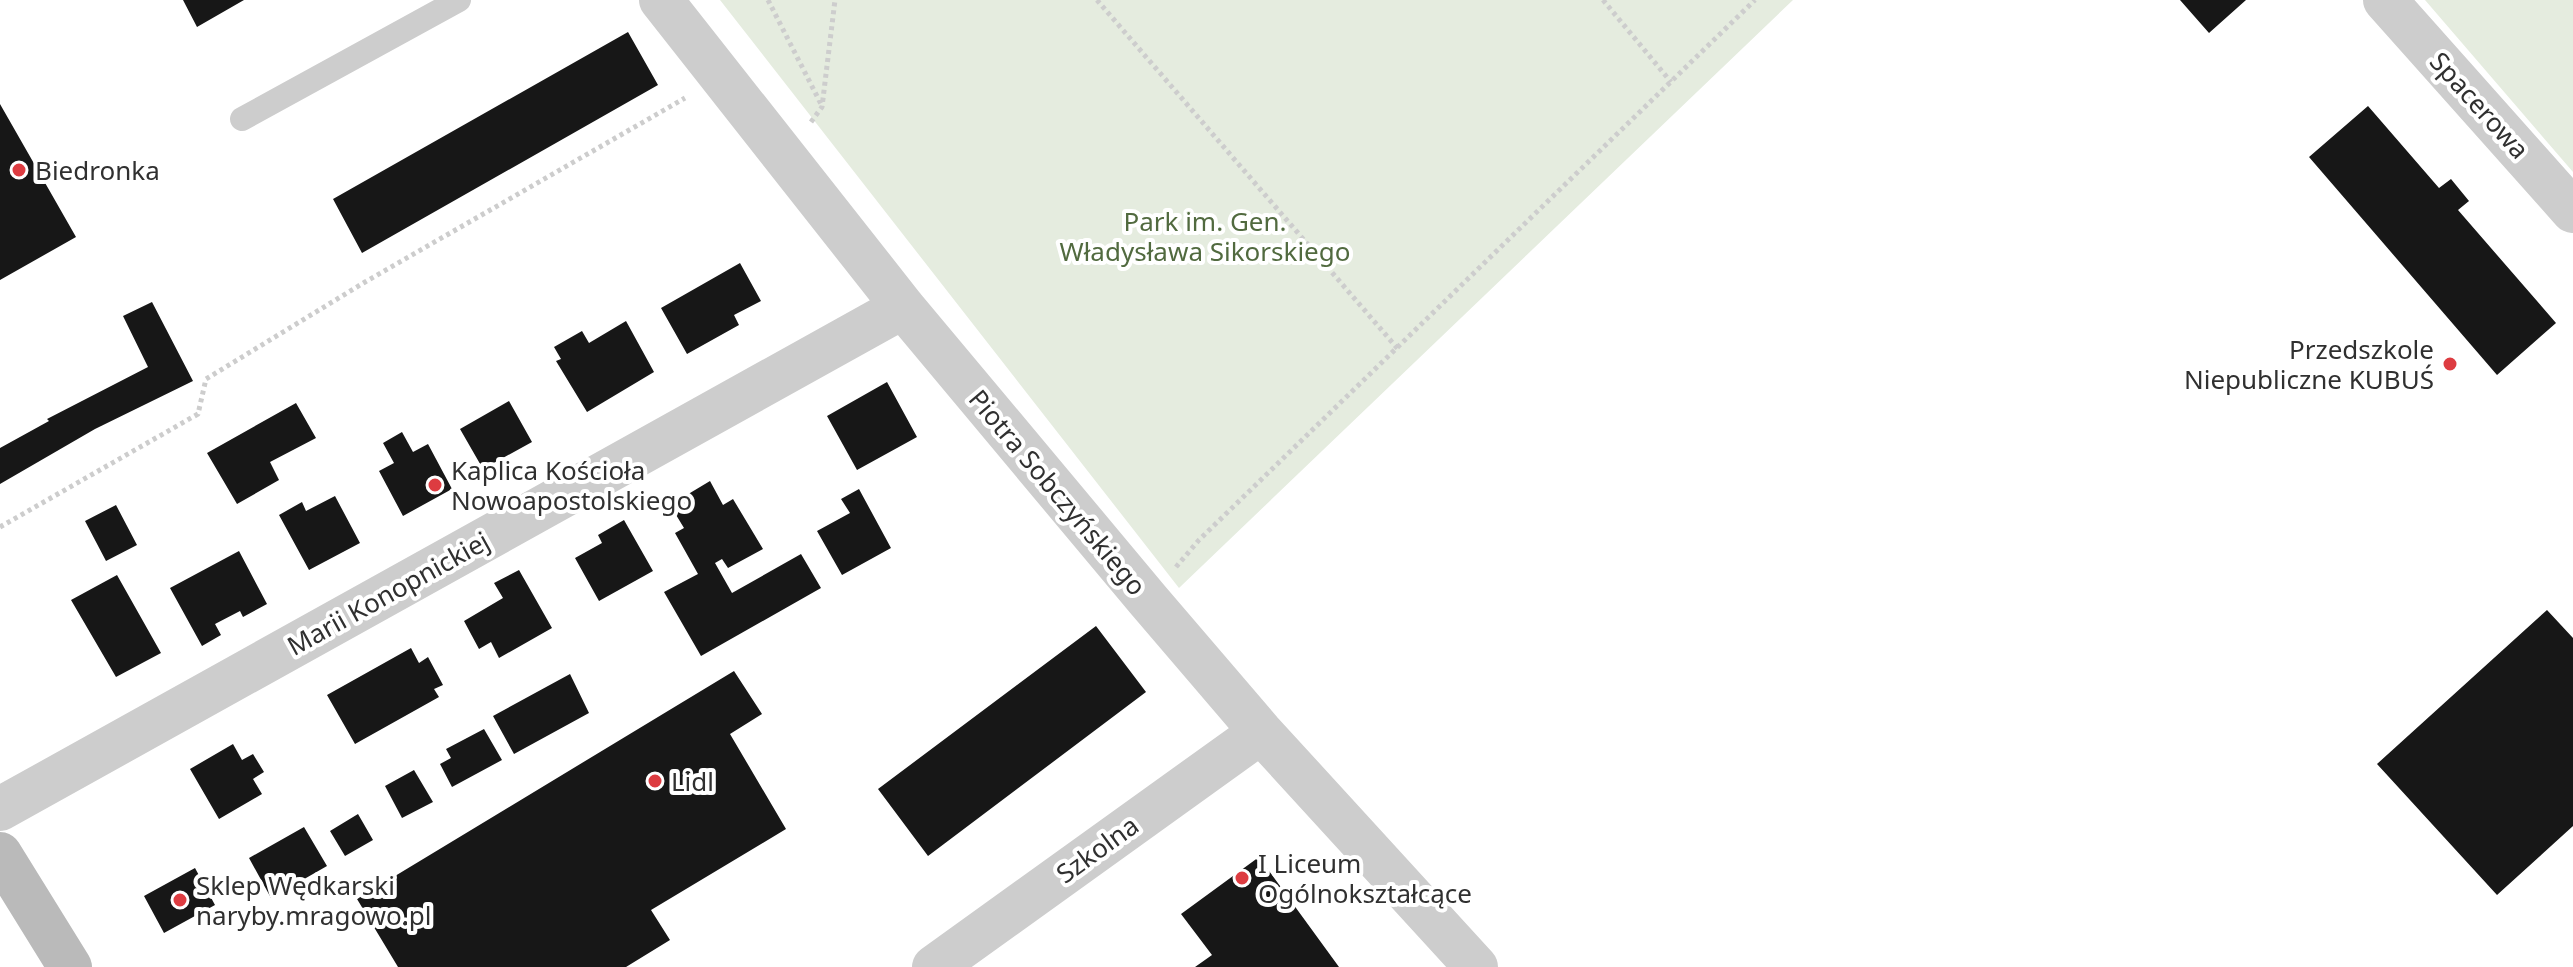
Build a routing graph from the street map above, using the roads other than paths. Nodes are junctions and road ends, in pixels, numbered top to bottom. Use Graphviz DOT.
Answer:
graph roads {
  1 [pos="459,0"];
  2 [pos="661,0"];
  3 [pos="2385,0"];
  4 [pos="242,119"];
  5 [pos="2573,211"];
  6 [pos="903,307"];
  7 [pos="1261,732"];
  8 [pos="0,809"];
  9 [pos="0,854"];
  10 [pos="70,967"];
  11 [pos="934,967"];
  12 [pos="1476,967"];
  1 -- 4 [label="lane"];
  2 -- 6 [label="street, Piotra Sobczyńskiego"];
  3 -- 5 [label="street, Spacerowa"];
  6 -- 7 [label="street, Piotra Sobczyńskiego"];
  6 -- 8 [label="street, Marii Konopnickiej"];
  7 -- 11 [label="street, Szkolna"];
  7 -- 12 [label="street, Piotra Sobczyńskiego"];
  9 -- 10 [label="street"];
}
